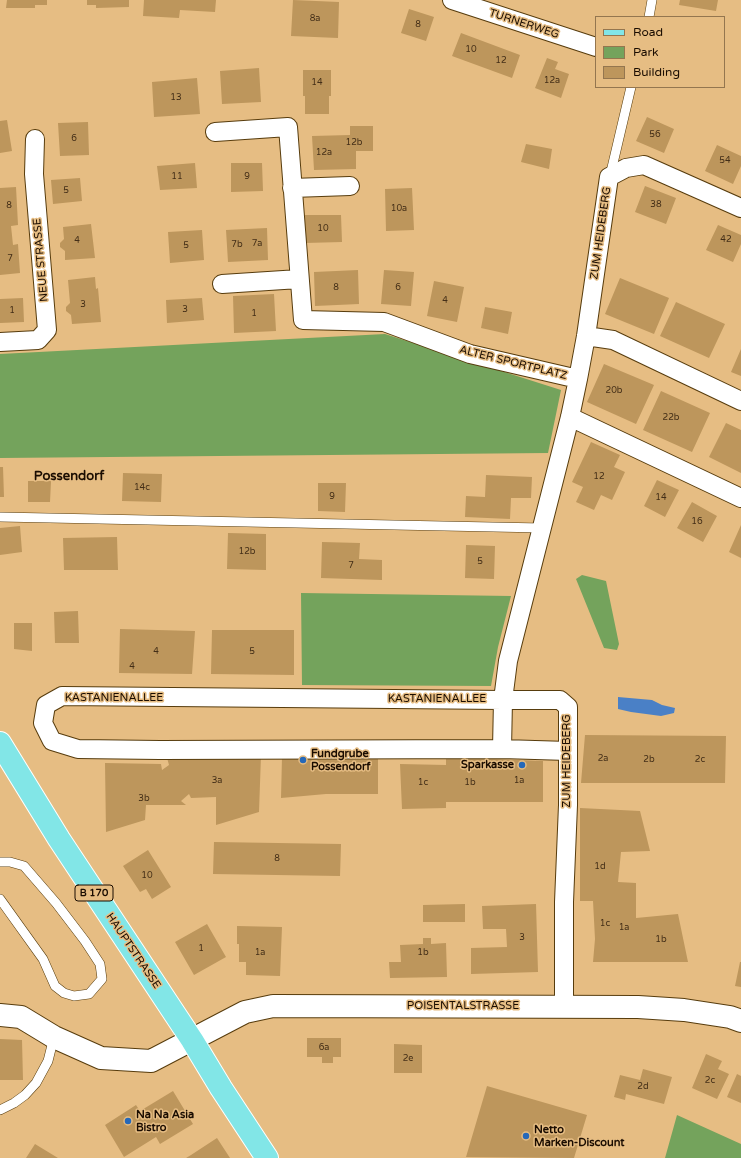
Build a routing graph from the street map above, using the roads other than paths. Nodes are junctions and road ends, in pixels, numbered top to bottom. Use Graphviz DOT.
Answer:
graph roads {
  1 [pos="452,0"];
  2 [pos="652,0"];
  3 [pos="649,16"];
  4 [pos="595,47"];
  5 [pos="631,88"];
  6 [pos="215,132"];
  7 [pos="35,139"];
  8 [pos="609,177"];
  9 [pos="350,186"];
  10 [pos="292,188"];
  11 [pos="741,208"];
  12 [pos="299,279"];
  13 [pos="222,284"];
  14 [pos="586,336"];
  15 [pos="0,342"];
  16 [pos="578,379"];
  17 [pos="741,401"];
  18 [pos="570,417"];
  19 [pos="741,498"];
  20 [pos="0,517"];
  21 [pos="542,528"];
  22 [pos="503,700"];
  23 [pos="0,743"];
  24 [pos="502,749"];
  25 [pos="568,751"];
  26 [pos="0,862"];
  27 [pos="0,899"];
  28 [pos="564,1006"];
  29 [pos="0,1015"];
  30 [pos="741,1021"];
  31 [pos="54,1036"];
  32 [pos="192,1040"];
  33 [pos="0,1110"];
  34 [pos="267,1158"];
  1 -- 4 [label="street, TURNERWEG"];
  2 -- 3 [label="lane"];
  5 -- 8 [label="lane"];
  6 -- 10 [label="street, ALTER SPORTPLATZ"];
  7 -- 15 [label="street, NEUE STRASSE"];
  8 -- 11 [label="street, ZUM HEIDEBERG"];
  8 -- 14 [label="street, ZUM HEIDEBERG"];
  9 -- 10 [label="street"];
  10 -- 12 [label="street, ALTER SPORTPLATZ"];
  12 -- 13 [label="street"];
  12 -- 16 [label="street, ALTER SPORTPLATZ"];
  14 -- 16 [label="street, ZUM HEIDEBERG"];
  14 -- 17 [label="street"];
  16 -- 18 [label="street, ZUM HEIDEBERG"];
  18 -- 19 [label="street"];
  18 -- 21 [label="street, ZUM HEIDEBERG"];
  20 -- 21 [label="lane"];
  21 -- 22 [label="street, ZUM HEIDEBERG"];
  22 -- 24 [label="street, KASTANIENALLEE"];
  22 -- 24 [label="street, KASTANIENALLEE"];
  22 -- 25 [label="street, ZUM HEIDEBERG"];
  23 -- 32 [label="main road, HAUPTSTRASSE / B 170"];
  24 -- 25 [label="street, KASTANIENALLEE"];
  25 -- 28 [label="street, ZUM HEIDEBERG"];
  26 -- 27 [label="lane"];
  28 -- 30 [label="main road, POISENTALSTRASSE"];
  28 -- 32 [label="main road, POISENTALSTRASSE"];
  29 -- 31 [label="main road, POISENTALSTRASSE"];
  31 -- 32 [label="main road, POISENTALSTRASSE"];
  31 -- 33 [label="lane"];
  32 -- 34 [label="main road, HAUPTSTRASSE / B 170"];
}
